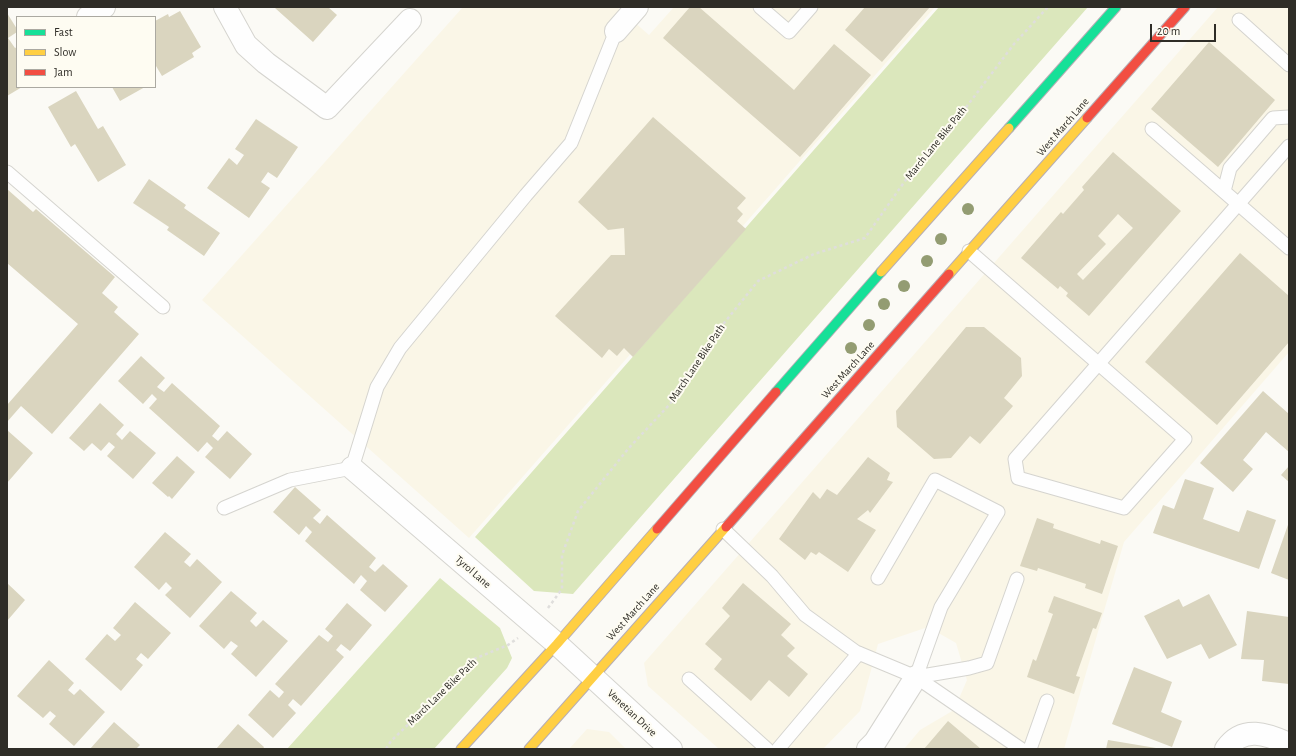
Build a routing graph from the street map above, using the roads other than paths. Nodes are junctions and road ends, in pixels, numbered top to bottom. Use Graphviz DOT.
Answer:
graph roads {
  1 [pos="104,7"];
  2 [pos="225,7"];
  3 [pos="637,7"];
  4 [pos="760,7"];
  5 [pos="811,7"];
  6 [pos="1116,7"];
  7 [pos="1185,7"];
  8 [pos="90,16"];
  9 [pos="410,20"];
  10 [pos="1239,20"];
  11 [pos="616,31"];
  12 [pos="1289,65"];
  13 [pos="1289,117"];
  14 [pos="1152,129"];
  15 [pos="1289,146"];
  16 [pos="7,172"];
  17 [pos="1224,191"];
  18 [pos="1238,204"];
  19 [pos="1289,248"];
  20 [pos="969,252"];
  21 [pos="163,307"];
  22 [pos="1099,364"];
  23 [pos="352,468"];
  24 [pos="224,508"];
  25 [pos="723,529"];
  26 [pos="878,578"];
  27 [pos="1017,579"];
  28 [pos="557,644"];
  29 [pos="859,654"];
  30 [pos="593,676"];
  31 [pos="916,677"];
  32 [pos="689,679"];
  33 [pos="1047,701"];
  34 [pos="1289,744"];
  35 [pos="761,747"];
  36 [pos="461,749"];
  37 [pos="529,749"];
  38 [pos="671,749"];
  39 [pos="778,749"];
  40 [pos="868,749"];
  41 [pos="1021,749"];
  42 [pos="1030,749"];
  43 [pos="1226,749"];
  1 -- 8 [label="street"];
  2 -- 9 [label="street"];
  3 -- 11 [label="street"];
  4 -- 5 [label="lane"];
  6 -- 28 [label="main road"];
  7 -- 20 [label="main road, West March Lane"];
  10 -- 12 [label="lane"];
  11 -- 23 [label="lane"];
  13 -- 17 [label="lane"];
  14 -- 17 [label="lane"];
  15 -- 18 [label="lane"];
  16 -- 21 [label="lane"];
  17 -- 18 [label="lane"];
  18 -- 19 [label="lane"];
  18 -- 22 [label="lane"];
  20 -- 22 [label="lane"];
  20 -- 25 [label="main road, West March Lane"];
  22 -- 22 [label="lane"];
  23 -- 24 [label="lane"];
  23 -- 28 [label="street, Tyrol Lane"];
  25 -- 29 [label="lane"];
  25 -- 30 [label="main road, West March Lane"];
  26 -- 31 [label="lane"];
  27 -- 31 [label="lane"];
  28 -- 30 [label="street, Tyrol Lane"];
  28 -- 36 [label="main road"];
  29 -- 31 [label="lane"];
  29 -- 39 [label="lane"];
  30 -- 37 [label="main road, West March Lane"];
  30 -- 38 [label="street, Venetian Drive"];
  31 -- 40 [label="street"];
  31 -- 41 [label="lane"];
  32 -- 35 [label="lane"];
  33 -- 42 [label="lane"];
  34 -- 43 [label="street"];
}
